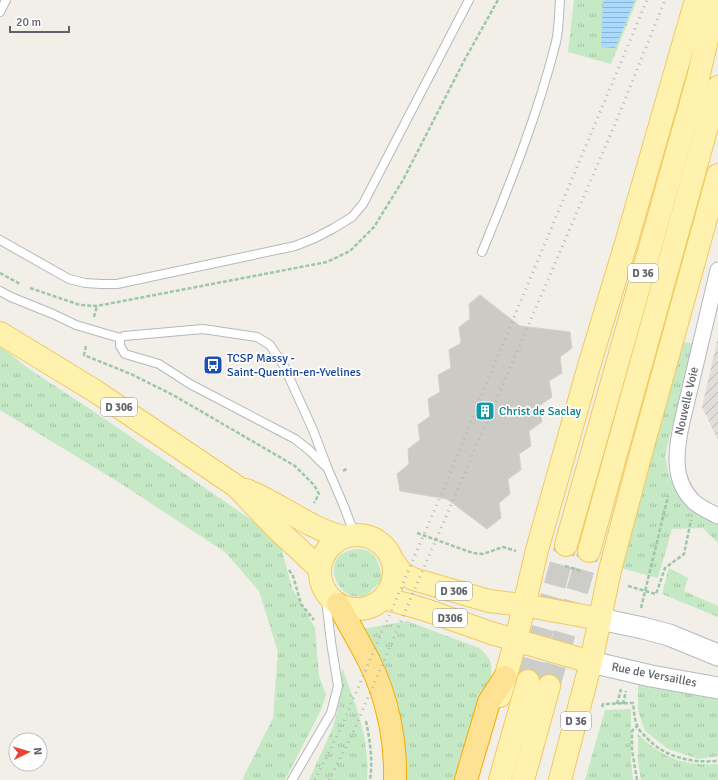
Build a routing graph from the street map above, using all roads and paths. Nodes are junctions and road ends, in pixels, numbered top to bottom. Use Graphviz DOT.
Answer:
graph roads {
  1 [pos="6,0"];
  2 [pos="470,0"];
  3 [pos="498,0"];
  4 [pos="560,0"];
  5 [pos="696,0"];
  6 [pos="716,0"];
  7 [pos="0,12"];
  8 [pos="718,87"];
  9 [pos="718,175"];
  10 [pos="0,240"];
  11 [pos="482,252"];
  12 [pos="718,270"];
  13 [pos="192,288"];
  14 [pos="0,292"];
  15 [pos="97,306"];
  16 [pos="94,318"];
  17 [pos="0,333"];
  18 [pos="120,338"];
  19 [pos="86,346"];
  20 [pos="327,467"];
  21 [pos="314,485"];
  22 [pos="236,486"];
  23 [pos="669,492"];
  24 [pos="695,502"];
  25 [pos="718,516"];
  26 [pos="417,533"];
  27 [pos="348,536"];
  28 [pos="566,545"];
  29 [pos="516,550"];
  30 [pos="589,551"];
  31 [pos="392,561"];
  32 [pos="286,565"];
  33 [pos="319,568"];
  34 [pos="656,594"];
  35 [pos="332,598"];
  36 [pos="384,598"];
  37 [pos="301,604"];
  38 [pos="523,605"];
  39 [pos="600,619"];
  40 [pos="637,626"];
  41 [pos="516,640"];
  42 [pos="718,655"];
  43 [pos="591,662"];
  44 [pos="506,677"];
  45 [pos="626,680"];
  46 [pos="528,681"];
  47 [pos="549,686"];
  48 [pos="718,688"];
  49 [pos="617,704"];
  50 [pos="623,704"];
  51 [pos="601,711"];
  52 [pos="365,714"];
  53 [pos="637,726"];
  54 [pos="718,761"];
  55 [pos="292,780"];
  56 [pos="370,780"];
  57 [pos="395,780"];
  58 [pos="466,780"];
  59 [pos="476,780"];
  60 [pos="500,780"];
  61 [pos="523,780"];
  62 [pos="560,780"];
  63 [pos="637,780"];
  1 -- 7 [label="lane"];
  2 -- 10 [label="lane"];
  3 -- 13 [label="path"];
  4 -- 11 [label="lane"];
  5 -- 38 [label="main road, D 36"];
  6 -- 28 [label="main road, D 36"];
  8 -- 30 [label="main road, D 36"];
  9 -- 39 [label="main road, D 36"];
  12 -- 24 [label="street, Nouvelle Voie"];
  14 -- 18 [label="lane"];
  15 -- 16 [label="path"];
  17 -- 22 [label="main road, D 306"];
  18 -- 20 [label="lane"];
  18 -- 20 [label="lane"];
  19 -- 21 [label="path"];
  20 -- 27 [label="lane"];
  22 -- 27 [label="main road, D 306"];
  22 -- 33 [label="main road, D 306"];
  23 -- 40 [label="path"];
  24 -- 25 [label="street, Nouvelle Voie"];
  24 -- 34 [label="path"];
  26 -- 29 [label="path"];
  27 -- 31 [label="main road"];
  27 -- 33 [label="main road"];
  31 -- 36 [label="main road"];
  31 -- 38 [label="main road, D 306"];
  32 -- 37 [label="path"];
  33 -- 35 [label="main road"];
  35 -- 36 [label="main road"];
  35 -- 55 [label="lane"];
  35 -- 57 [label="highway"];
  36 -- 41 [label="main road, D306"];
  38 -- 39 [label="main road, D 306"];
  38 -- 41 [label="main road, D 36"];
  39 -- 40 [label="main road"];
  39 -- 43 [label="main road, D 36"];
  40 -- 42 [label="main road"];
  41 -- 43 [label="main road"];
  41 -- 44 [label="main road, D 36"];
  43 -- 45 [label="main road, Rue de Versailles"];
  43 -- 62 [label="main road, D 36"];
  44 -- 58 [label="highway"];
  44 -- 59 [label="main road, D 36"];
  45 -- 48 [label="main road, Rue de Versailles"];
  45 -- 49 [label="path"];
  45 -- 50 [label="path"];
  46 -- 60 [label="main road"];
  47 -- 61 [label="main road"];
  49 -- 50 [label="path"];
  49 -- 51 [label="path"];
  50 -- 53 [label="path"];
  52 -- 56 [label="path"];
  53 -- 54 [label="path"];
  53 -- 63 [label="path"];
}
